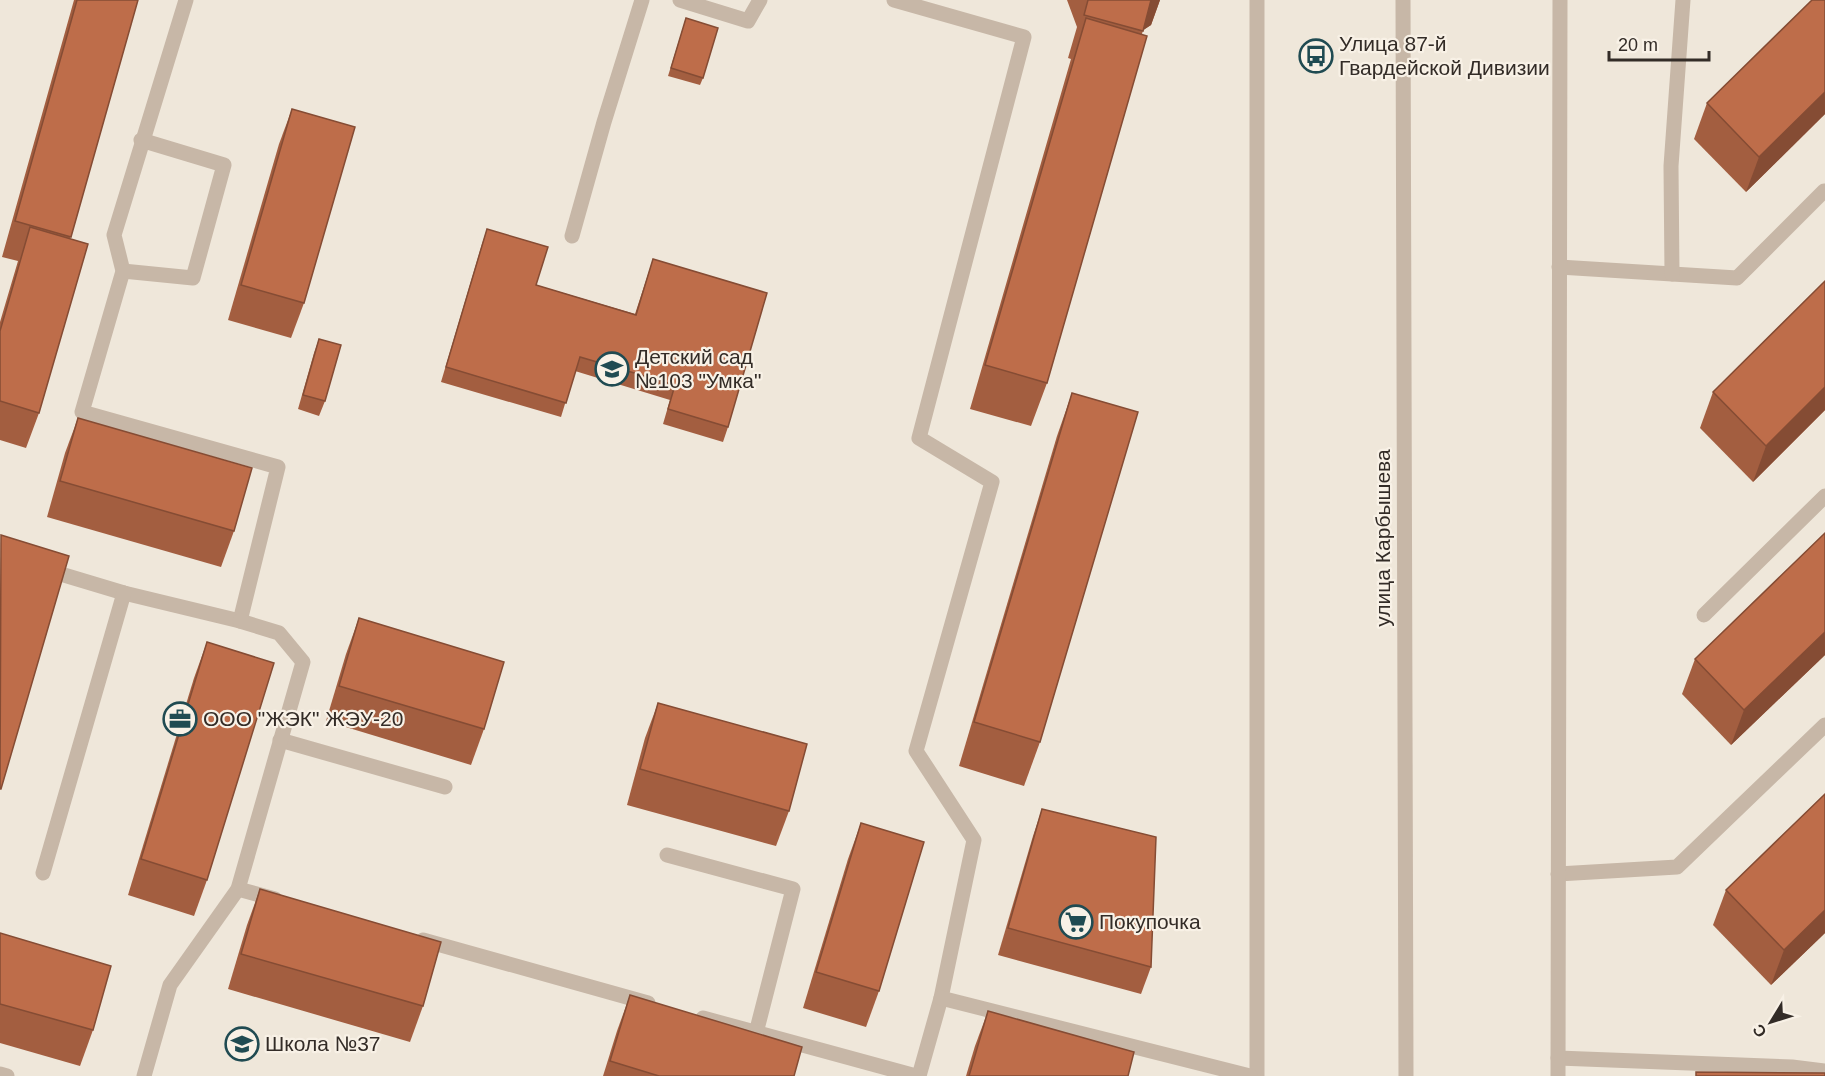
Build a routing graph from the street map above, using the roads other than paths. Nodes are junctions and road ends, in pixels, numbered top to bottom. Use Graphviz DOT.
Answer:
graph roads {
  1 [pos="186,0"];
  2 [pos="642,0"];
  3 [pos="680,0"];
  4 [pos="760,0"];
  5 [pos="894,0"];
  6 [pos="1257,0"];
  7 [pos="1403,0"];
  8 [pos="1560,0"];
  9 [pos="1683,0"];
  10 [pos="141,140"];
  11 [pos="1825,191"];
  12 [pos="572,236"];
  13 [pos="1559,267"];
  14 [pos="123,271"];
  15 [pos="1672,274"];
  16 [pos="1825,496"];
  17 [pos="34,566"];
  18 [pos="124,593"];
  19 [pos="1704,615"];
  20 [pos="240,621"];
  21 [pos="1825,725"];
  22 [pos="280,740"];
  23 [pos="444,787"];
  24 [pos="667,855"];
  25 [pos="43,873"];
  26 [pos="1558,874"];
  27 [pos="238,889"];
  28 [pos="284,902"];
  29 [pos="410,937"];
  30 [pos="941,998"];
  31 [pos="664,1007"];
  32 [pos="687,1013"];
  33 [pos="756,1033"];
  34 [pos="1558,1058"];
  35 [pos="1825,1071"];
  36 [pos="0,1074"];
  37 [pos="7,1076"];
  38 [pos="144,1076"];
  39 [pos="918,1076"];
  40 [pos="1250,1076"];
  41 [pos="1257,1076"];
  42 [pos="1406,1076"];
  43 [pos="1558,1076"];
  1 -- 10 [label="street"];
  2 -- 12 [label="street"];
  3 -- 4 [label="street"];
  5 -- 30 [label="street"];
  6 -- 41 [label="street"];
  7 -- 42 [label="street, улица Карбышева"];
  8 -- 13 [label="street"];
  9 -- 15 [label="street"];
  10 -- 14 [label="street"];
  10 -- 14 [label="street"];
  11 -- 15 [label="street"];
  13 -- 15 [label="street"];
  13 -- 26 [label="street"];
  14 -- 20 [label="street"];
  16 -- 19 [label="street"];
  17 -- 18 [label="street"];
  18 -- 20 [label="street"];
  18 -- 25 [label="street"];
  20 -- 22 [label="street"];
  21 -- 26 [label="street"];
  22 -- 23 [label="street"];
  22 -- 27 [label="street"];
  24 -- 33 [label="street"];
  26 -- 34 [label="street"];
  27 -- 28 [label="street"];
  27 -- 38 [label="street"];
  29 -- 31 [label="street"];
  30 -- 39 [label="street"];
  30 -- 40 [label="street"];
  32 -- 33 [label="street"];
  33 -- 39 [label="street"];
  34 -- 35 [label="street"];
  34 -- 43 [label="street"];
  36 -- 37 [label="street"];
}
